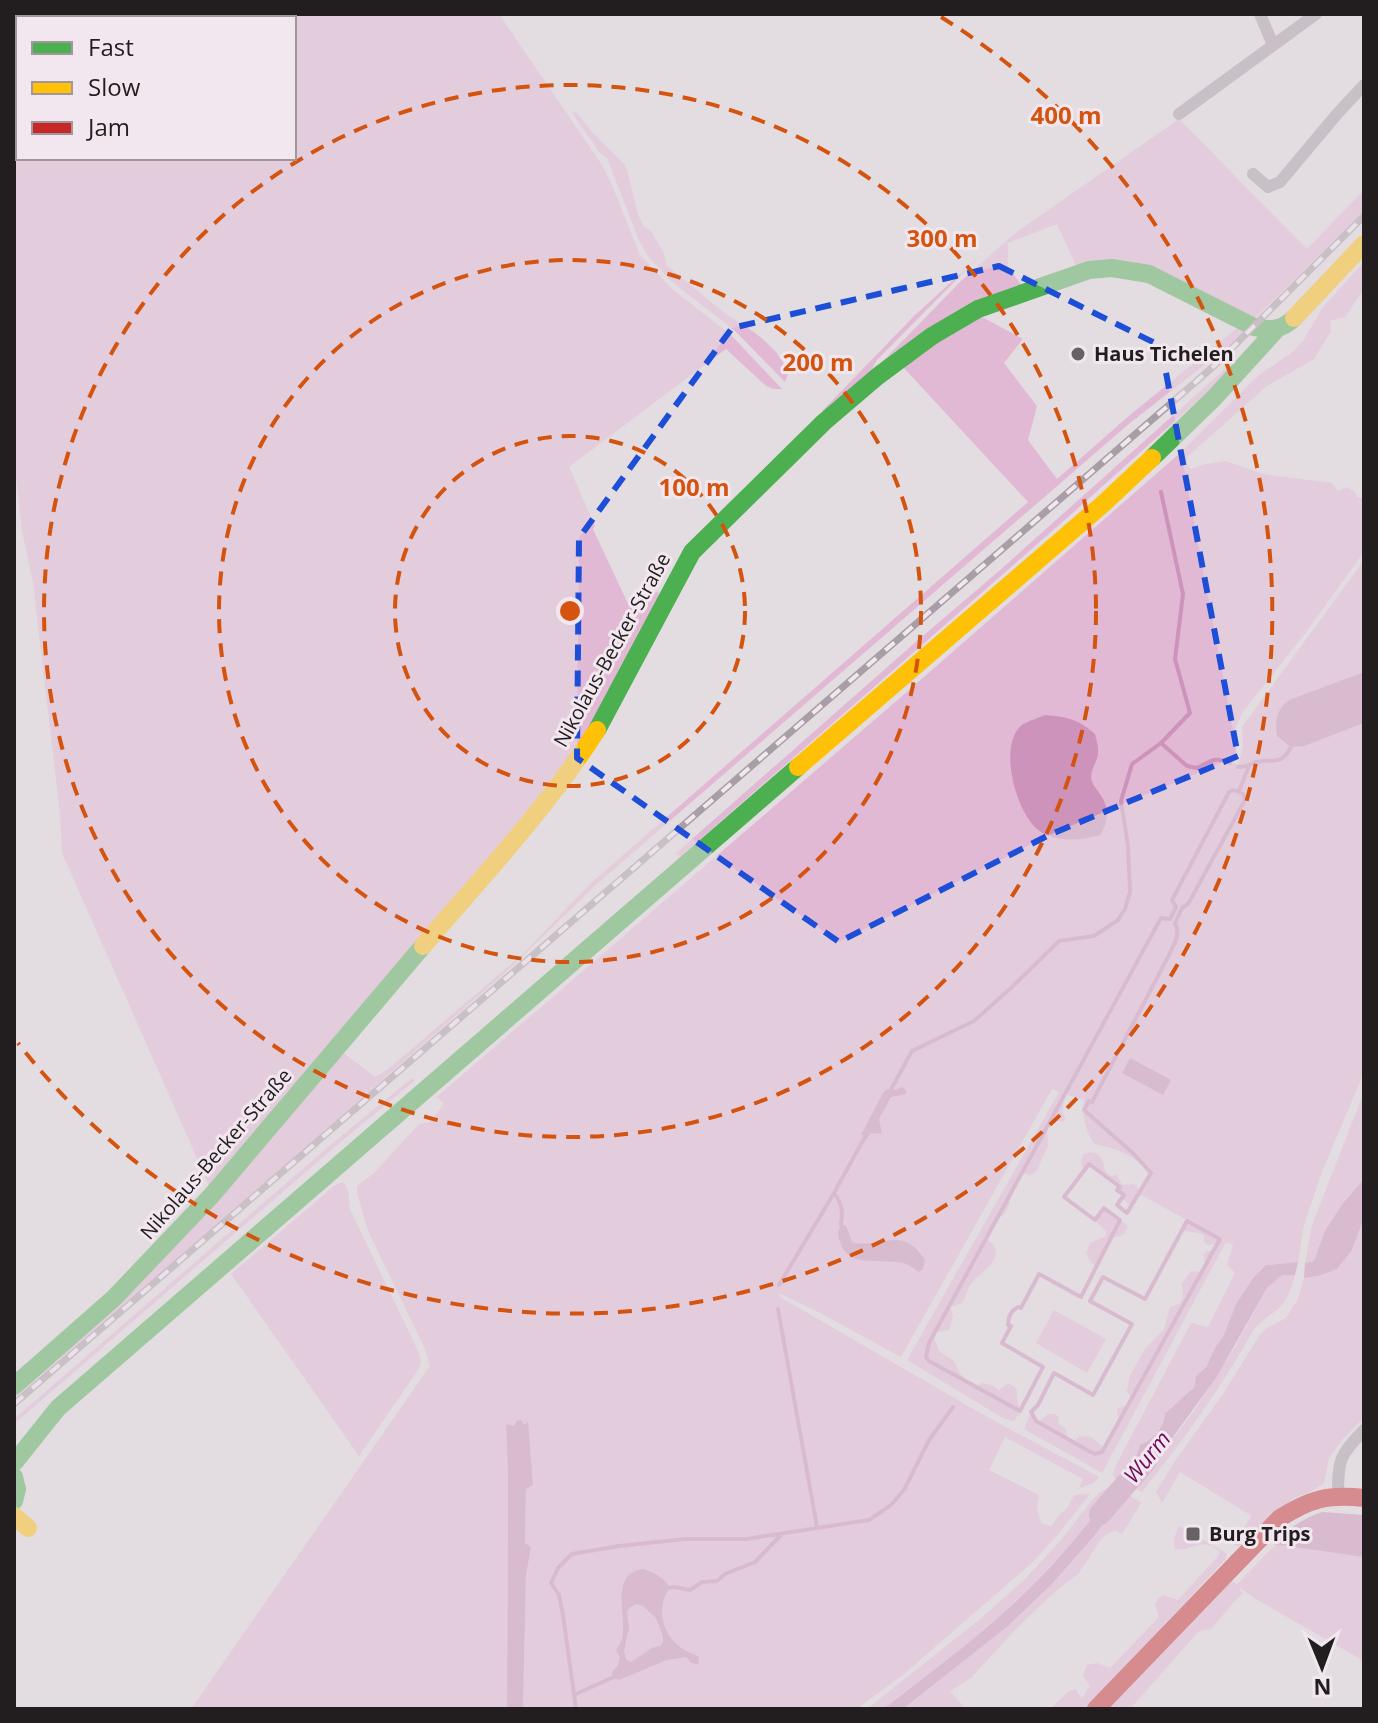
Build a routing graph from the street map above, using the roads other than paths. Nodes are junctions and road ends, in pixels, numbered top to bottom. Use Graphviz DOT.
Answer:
graph roads {
  1 [pos="1260,14"];
  2 [pos="1316,14"];
  3 [pos="1273,45"];
  4 [pos="1364,85"];
  5 [pos="1179,114"];
  6 [pos="1253,174"];
  7 [pos="1364,244"];
  8 [pos="1276,330"];
  9 [pos="19,1381"];
  10 [pos="1364,1430"];
  11 [pos="14,1463"];
  12 [pos="14,1477"];
  13 [pos="1338,1496"];
  14 [pos="1364,1498"];
  15 [pos="14,1501"];
  16 [pos="1096,1709"];
  1 -- 3 [label="street"];
  2 -- 3 [label="street"];
  3 -- 5 [label="street"];
  4 -- 6 [label="street"];
  7 -- 8 [label="main road"];
  8 -- 9 [label="main road, Nikolaus-Becker-Straße"];
  8 -- 11 [label="main road"];
  10 -- 13 [label="street"];
  12 -- 15 [label="main road"];
  13 -- 14 [label="main road"];
  13 -- 16 [label="main road"];
}
